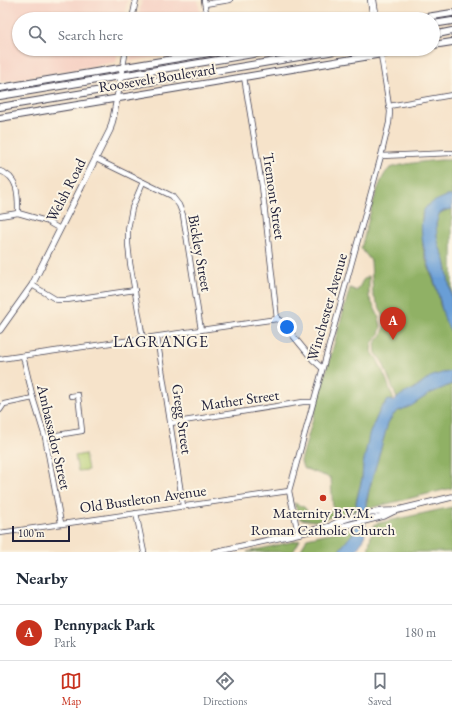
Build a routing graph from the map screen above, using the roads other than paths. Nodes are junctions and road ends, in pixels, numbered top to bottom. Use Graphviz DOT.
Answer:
graph roads {
  1 [pos="136,0"];
  2 [pos="230,0"];
  3 [pos="370,0"];
  4 [pos="374,0"];
  5 [pos="205,2"];
  6 [pos="133,12"];
  7 [pos="206,12"];
  8 [pos="372,12"];
  9 [pos="376,12"];
  10 [pos="452,12"];
  11 [pos="440,14"];
  12 [pos="452,21"];
  13 [pos="440,23"];
  14 [pos="452,31"];
  15 [pos="440,34"];
  16 [pos="452,42"];
  17 [pos="440,44"];
  18 [pos="125,56"];
  19 [pos="185,56"];
  20 [pos="242,56"];
  21 [pos="305,56"];
  22 [pos="358,56"];
  23 [pos="381,56"];
  24 [pos="123,67"];
  25 [pos="121,76"];
  26 [pos="244,77"];
  27 [pos="119,87"];
  28 [pos="0,89"];
  29 [pos="29,91"];
  30 [pos="452,95"];
  31 [pos="0,96"];
  32 [pos="117,98"];
  33 [pos="389,106"];
  34 [pos="0,107"];
  35 [pos="0,114"];
  36 [pos="17,115"];
  37 [pos="0,118"];
  38 [pos="452,153"];
  39 [pos="381,156"];
  40 [pos="96,159"];
  41 [pos="0,172"];
  42 [pos="143,182"];
  43 [pos="18,213"];
  44 [pos="0,216"];
  45 [pos="60,229"];
  46 [pos="32,285"];
  47 [pos="135,290"];
  48 [pos="277,319"];
  49 [pos="0,330"];
  50 [pos="201,330"];
  51 [pos="157,337"];
  52 [pos="143,339"];
  53 [pos="23,356"];
  54 [pos="0,359"];
  55 [pos="322,368"];
  56 [pos="70,396"];
  57 [pos="33,398"];
  58 [pos="312,402"];
  59 [pos="0,410"];
  60 [pos="171,423"];
  61 [pos="45,437"];
  62 [pos="289,491"];
  63 [pos="452,497"];
  64 [pos="182,506"];
  65 [pos="136,513"];
  66 [pos="61,523"];
  67 [pos="0,533"];
  68 [pos="298,533"];
  69 [pos="230,550"];
  70 [pos="144,552"];
  71 [pos="215,552"];
  1 -- 6 [label="street"];
  2 -- 5 [label="street"];
  3 -- 8 [label="street"];
  4 -- 9 [label="street"];
  5 -- 7 [label="street"];
  10 -- 11 [label="highway"];
  12 -- 13 [label="highway"];
  14 -- 15 [label="highway"];
  16 -- 17 [label="highway"];
  18 -- 24 [label="street, Welsh Road"];
  19 -- 24 [label="highway, Roosevelt Boulevard"];
  20 -- 25 [label="highway, Roosevelt Boulevard"];
  21 -- 27 [label="highway, Roosevelt Boulevard"];
  22 -- 26 [label="highway, Roosevelt Boulevard"];
  23 -- 33 [label="street, Winchester Avenue"];
  24 -- 25 [label="main road, Welsh Road"];
  24 -- 28 [label="highway, Roosevelt Boulevard"];
  25 -- 27 [label="main road, Welsh Road"];
  25 -- 29 [label="highway, Roosevelt Boulevard"];
  26 -- 32 [label="highway, Roosevelt Boulevard"];
  26 -- 48 [label="street, Tremont Street"];
  27 -- 32 [label="main road, Welsh Road"];
  27 -- 34 [label="highway, Roosevelt Boulevard"];
  28 -- 29 [label="highway"];
  29 -- 31 [label="highway, Roosevelt Boulevard"];
  30 -- 33 [label="street"];
  32 -- 36 [label="highway, Roosevelt Boulevard"];
  32 -- 40 [label="main road, Welsh Road"];
  33 -- 39 [label="street, Winchester Avenue"];
  35 -- 36 [label="highway"];
  36 -- 37 [label="highway, Roosevelt Boulevard"];
  38 -- 39 [label="street"];
  39 -- 55 [label="street, Winchester Avenue"];
  40 -- 42 [label="street, Bickley Street"];
  40 -- 45 [label="main road, Welsh Road"];
  41 -- 43 [label="street"];
  42 -- 47 [label="street"];
  42 -- 50 [label="street, Bickley Street"];
  43 -- 44 [label="street"];
  43 -- 45 [label="street"];
  45 -- 46 [label="main road, Welsh Road"];
  46 -- 47 [label="street"];
  46 -- 49 [label="main road, Welsh Road"];
  47 -- 52 [label="street"];
  48 -- 50 [label="street"];
  48 -- 55 [label="street"];
  50 -- 51 [label="street"];
  51 -- 52 [label="street"];
  51 -- 60 [label="street, Gregg Street"];
  52 -- 53 [label="street"];
  53 -- 54 [label="street"];
  53 -- 57 [label="street, Ambassador Street"];
  55 -- 58 [label="street, Winchester Avenue"];
  56 -- 61 [label="street"];
  57 -- 59 [label="street"];
  57 -- 61 [label="street, Ambassador Street"];
  58 -- 60 [label="street, Mather Street"];
  58 -- 62 [label="street, Winchester Avenue"];
  60 -- 64 [label="street, Gregg Street"];
  61 -- 66 [label="street, Ambassador Street"];
  62 -- 64 [label="street, Old Bustleton Avenue"];
  62 -- 68 [label="street, Winchester Avenue"];
  63 -- 68 [label="main road"];
  64 -- 65 [label="street, Old Bustleton Avenue"];
  65 -- 66 [label="street, Old Bustleton Avenue"];
  65 -- 70 [label="street"];
  66 -- 67 [label="street, Old Bustleton Avenue"];
  68 -- 69 [label="main road"];
  69 -- 71 [label="main road"];
}
